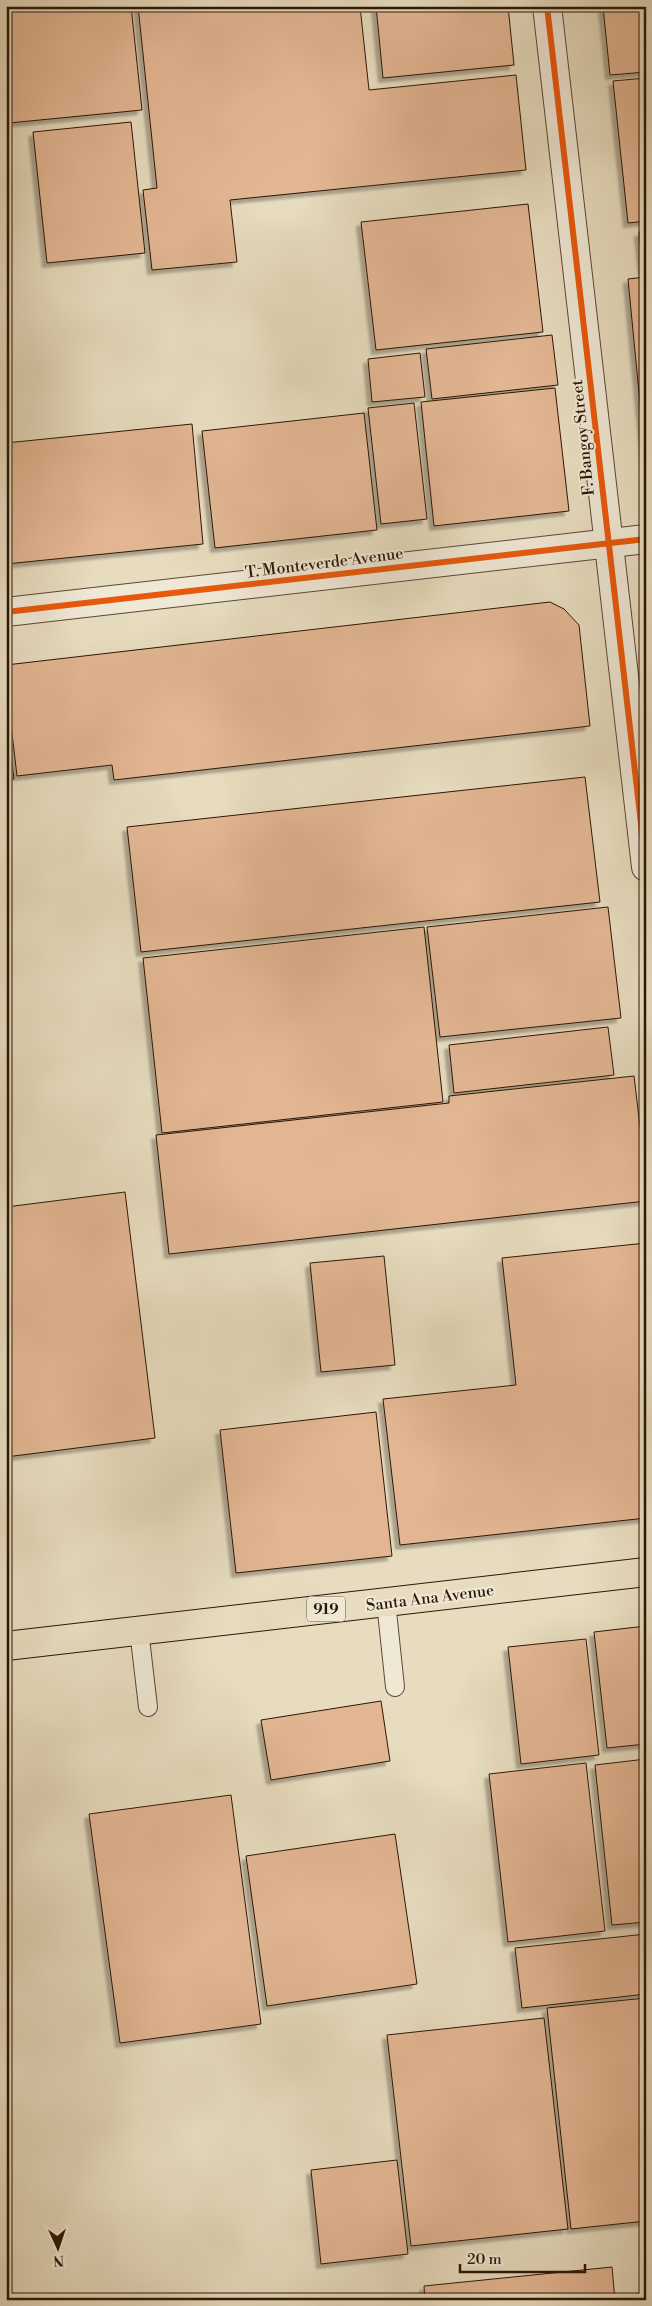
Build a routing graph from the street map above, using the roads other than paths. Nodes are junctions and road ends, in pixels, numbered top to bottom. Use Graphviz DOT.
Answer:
graph roads {
  1 [pos="547,6"];
  2 [pos="646,538"];
  3 [pos="608,543"];
  4 [pos="6,612"];
  5 [pos="646,867"];
  6 [pos="646,1572"];
  7 [pos="386,1602"];
  8 [pos="139,1630"];
  9 [pos="6,1646"];
  10 [pos="395,1687"];
  11 [pos="148,1707"];
  1 -- 3 [label="street, F. Bangoy Street"];
  2 -- 3 [label="street, T. Monteverde Avenue"];
  3 -- 4 [label="street, T. Monteverde Avenue"];
  3 -- 5 [label="street, F. Bangoy Street"];
  6 -- 7 [label="main road, Santa Ana Avenue / 919"];
  7 -- 8 [label="main road, Santa Ana Avenue / 919"];
  7 -- 10 [label="lane"];
  8 -- 9 [label="main road, Santa Ana Avenue / 919"];
  8 -- 11 [label="lane"];
}
